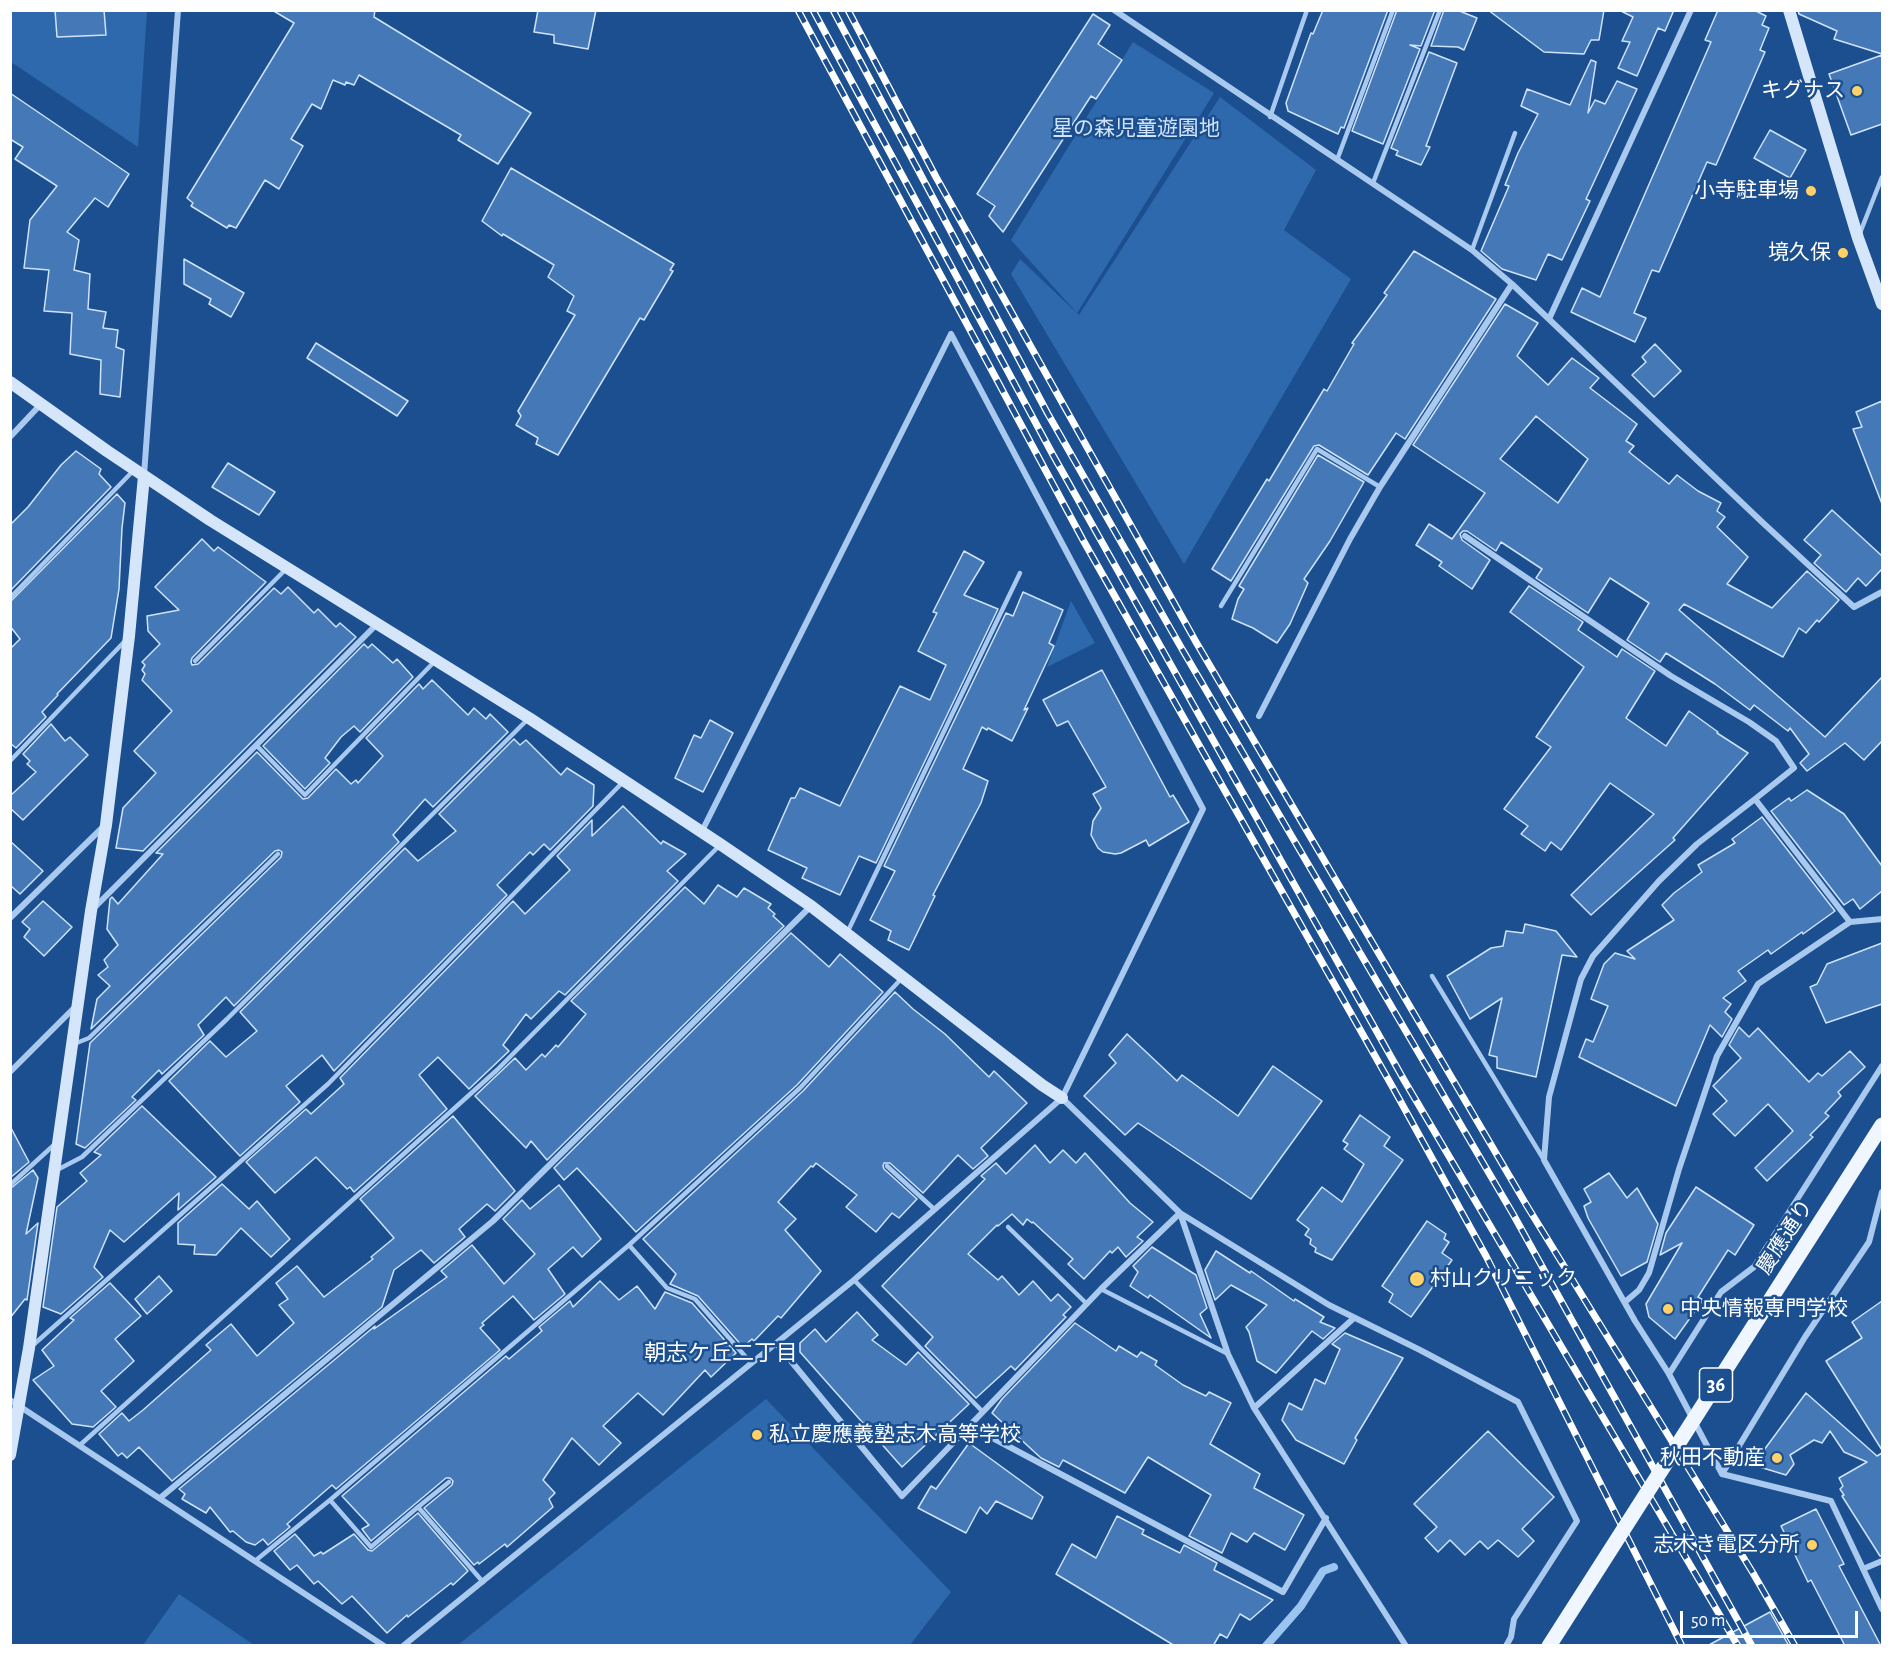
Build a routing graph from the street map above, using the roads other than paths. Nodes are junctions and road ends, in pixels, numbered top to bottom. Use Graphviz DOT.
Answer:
graph roads {
  1 [pos="178,10"];
  2 [pos="1114,10"];
  3 [pos="1307,10"];
  4 [pos="1392,10"];
  5 [pos="1440,10"];
  6 [pos="1690,10"];
  7 [pos="1789,10"];
  8 [pos="1798,10"];
  9 [pos="1793,24"];
  10 [pos="1270,117"];
  11 [pos="1515,133"];
  12 [pos="1337,160"];
  13 [pos="1882,177"];
  14 [pos="1373,183"];
  15 [pos="1858,238"];
  16 [pos="1472,250"];
  17 [pos="1512,284"];
  18 [pos="1882,304"];
  19 [pos="1549,319"];
  20 [pos="10,382"];
  21 [pos="41,404"];
  22 [pos="10,437"];
  23 [pos="140,473"];
  24 [pos="1380,487"];
  25 [pos="1465,536"];
  26 [pos="287,568"];
  27 [pos="1020,573"];
  28 [pos="1882,592"];
  29 [pos="10,598"];
  30 [pos="1221,606"];
  31 [pos="377,624"];
  32 [pos="129,636"];
  33 [pos="436,660"];
  34 [pos="195,661"];
  35 [pos="1259,716"];
  36 [pos="529,718"];
  37 [pos="257,746"];
  38 [pos="10,761"];
  39 [pos="624,781"];
  40 [pos="1755,800"];
  41 [pos="106,825"];
  42 [pos="702,831"];
  43 [pos="720,844"];
  44 [pos="278,854"];
  45 [pos="811,906"];
  46 [pos="91,911"];
  47 [pos="10,918"];
  48 [pos="1882,919"];
  49 [pos="1850,922"];
  50 [pos="847,933"];
  51 [pos="903,976"];
  52 [pos="1432,976"];
  53 [pos="78,1004"];
  54 [pos="72,1045"];
  55 [pos="1882,1066"];
  56 [pos="10,1072"];
  57 [pos="1062,1098"];
  58 [pos="1882,1125"];
  59 [pos="59,1140"];
  60 [pos="1544,1160"];
  61 [pos="887,1166"];
  62 [pos="55,1170"];
  63 [pos="10,1185"];
  64 [pos="1882,1192"];
  65 [pos="934,1209"];
  66 [pos="1180,1213"];
  67 [pos="1008,1227"];
  68 [pos="629,1245"];
  69 [pos="854,1280"];
  70 [pos="1101,1289"];
  71 [pos="1625,1302"];
  72 [pos="1087,1304"];
  73 [pos="1354,1318"];
  74 [pos="777,1344"];
  75 [pos="29,1348"];
  76 [pos="1228,1354"];
  77 [pos="751,1363"];
  78 [pos="1669,1374"];
  79 [pos="13,1401"];
  80 [pos="1254,1408"];
  81 [pos="983,1412"];
  82 [pos="970,1426"];
  83 [pos="80,1445"];
  84 [pos="10,1455"];
  85 [pos="1722,1474"];
  86 [pos="449,1482"];
  87 [pos="160,1498"];
  88 [pos="330,1500"];
  89 [pos="418,1507"];
  90 [pos="1326,1519"];
  91 [pos="255,1560"];
  92 [pos="1882,1561"];
  93 [pos="1863,1569"];
  94 [pos="483,1582"];
  95 [pos="1882,1609"];
  96 [pos="384,1646"];
  97 [pos="403,1646"];
  98 [pos="1406,1646"];
  99 [pos="1506,1646"];
  100 [pos="1549,1646"];
  1 -- 23 [label="street"];
  2 -- 10 [label="street"];
  3 -- 10 [label="lane"];
  4 -- 12 [label="lane"];
  5 -- 14 [label="lane"];
  6 -- 19 [label="street"];
  7 -- 9 [label="street"];
  8 -- 9 [label="street"];
  9 -- 15 [label="street"];
  10 -- 12 [label="street"];
  11 -- 16 [label="lane"];
  12 -- 14 [label="street"];
  13 -- 15 [label="lane"];
  14 -- 16 [label="street"];
  15 -- 18 [label="street"];
  16 -- 17 [label="street"];
  17 -- 19 [label="street"];
  17 -- 24 [label="street"];
  19 -- 28 [label="street"];
  20 -- 21 [label="street"];
  21 -- 22 [label="street"];
  21 -- 23 [label="street"];
  23 -- 26 [label="street"];
  23 -- 29 [label="lane"];
  23 -- 32 [label="street"];
  24 -- 30 [label="lane"];
  24 -- 35 [label="street"];
  25 -- 40 [label="street"];
  26 -- 31 [label="street"];
  26 -- 34 [label="lane"];
  27 -- 50 [label="lane"];
  31 -- 33 [label="street"];
  31 -- 37 [label="street"];
  32 -- 38 [label="lane"];
  32 -- 41 [label="street"];
  33 -- 36 [label="street"];
  33 -- 37 [label="lane"];
  36 -- 39 [label="street"];
  36 -- 62 [label="lane"];
  37 -- 46 [label="street"];
  39 -- 42 [label="street"];
  39 -- 75 [label="lane"];
  40 -- 49 [label="street"];
  40 -- 60 [label="street"];
  41 -- 46 [label="street"];
  41 -- 47 [label="street"];
  42 -- 43 [label="street"];
  42 -- 57 [label="street"];
  43 -- 45 [label="street"];
  43 -- 83 [label="lane"];
  44 -- 54 [label="lane"];
  45 -- 50 [label="street"];
  45 -- 87 [label="street"];
  46 -- 53 [label="street"];
  48 -- 49 [label="street"];
  49 -- 71 [label="street"];
  50 -- 51 [label="street"];
  51 -- 57 [label="street"];
  51 -- 68 [label="lane"];
  52 -- 60 [label="lane"];
  53 -- 54 [label="street"];
  53 -- 56 [label="street"];
  54 -- 59 [label="street"];
  55 -- 78 [label="street"];
  57 -- 65 [label="street"];
  57 -- 66 [label="street"];
  58 -- 100 [label="main road, 慶應通り / 36, bridge"];
  59 -- 62 [label="street"];
  59 -- 63 [label="lane"];
  60 -- 71 [label="street"];
  61 -- 65 [label="lane"];
  62 -- 75 [label="street"];
  64 -- 85 [label="street"];
  65 -- 69 [label="street"];
  66 -- 70 [label="street"];
  66 -- 73 [label="street"];
  66 -- 76 [label="street"];
  67 -- 72 [label="lane"];
  68 -- 77 [label="lane"];
  68 -- 88 [label="lane"];
  69 -- 74 [label="street"];
  69 -- 81 [label="lane"];
  70 -- 72 [label="street"];
  70 -- 76 [label="lane"];
  71 -- 78 [label="street"];
  72 -- 81 [label="street"];
  73 -- 80 [label="street"];
  73 -- 99 [label="street"];
  74 -- 77 [label="street"];
  74 -- 82 [label="street"];
  75 -- 79 [label="street"];
  76 -- 80 [label="street"];
  77 -- 94 [label="street"];
  78 -- 85 [label="street"];
  79 -- 83 [label="street"];
  79 -- 84 [label="street"];
  80 -- 90 [label="street"];
  81 -- 82 [label="street"];
  82 -- 90 [label="street"];
  83 -- 87 [label="street"];
  85 -- 93 [label="street"];
  86 -- 89 [label="lane"];
  87 -- 91 [label="street"];
  88 -- 89 [label="lane"];
  88 -- 91 [label="lane"];
  89 -- 94 [label="lane"];
  90 -- 98 [label="street"];
  91 -- 96 [label="street"];
  92 -- 93 [label="street"];
  93 -- 95 [label="street"];
  94 -- 97 [label="street"];
}
